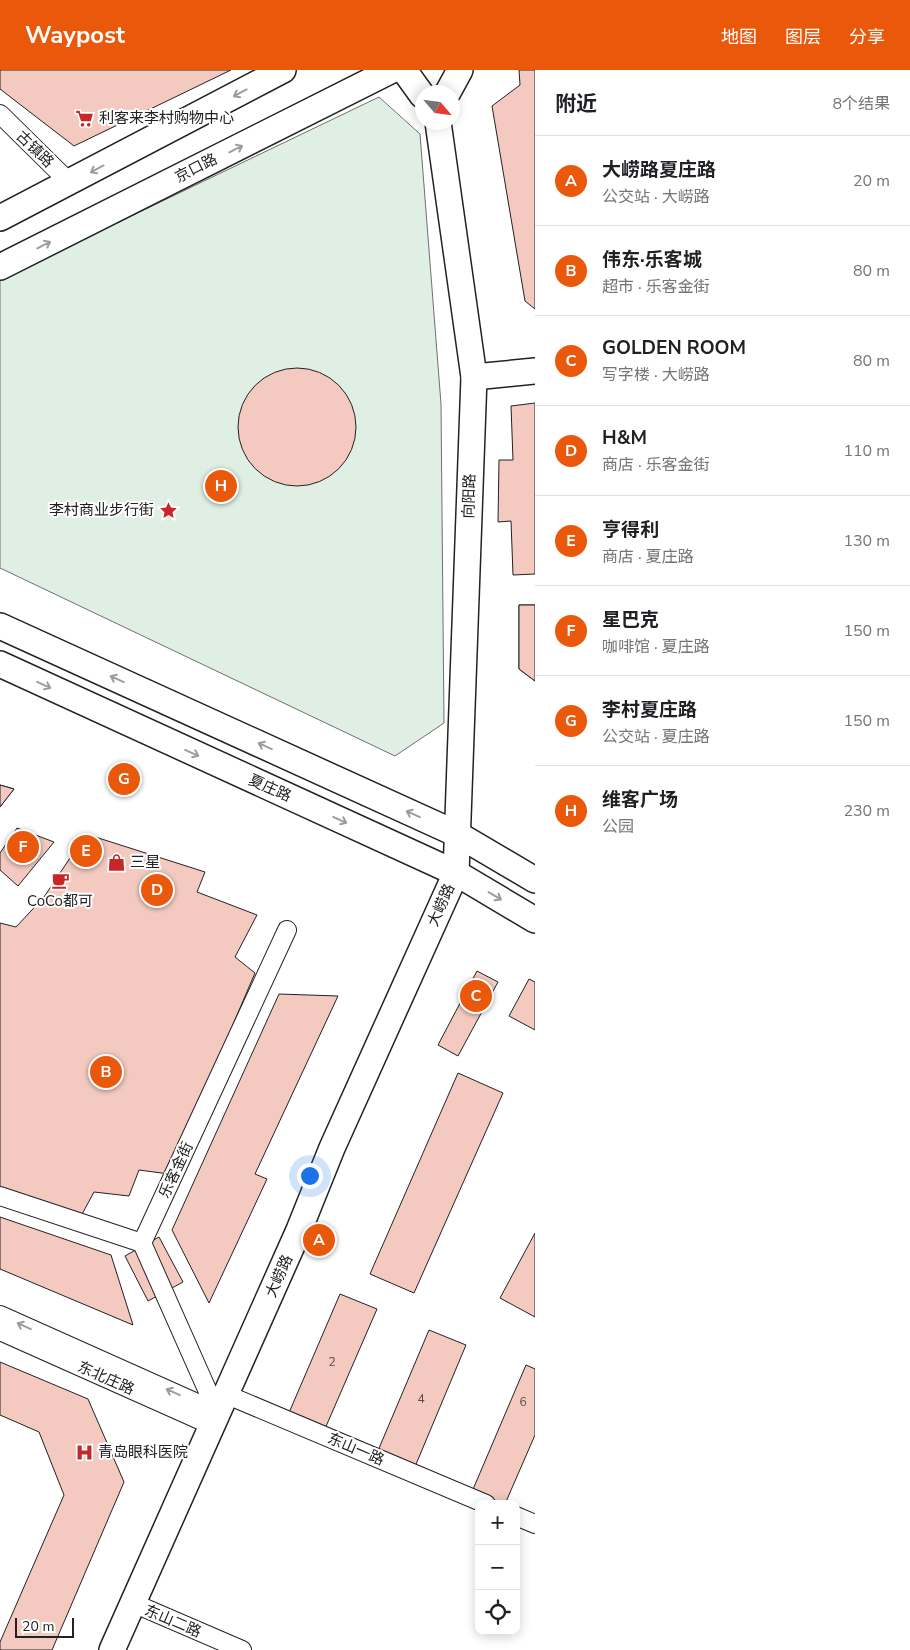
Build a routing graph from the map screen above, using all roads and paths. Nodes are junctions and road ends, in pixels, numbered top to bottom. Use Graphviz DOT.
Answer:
graph roads {
  1 [pos="283,70"];
  2 [pos="392,70"];
  3 [pos="404,70"];
  4 [pos="460,70"];
  5 [pos="415,85"];
  6 [pos="452,85"];
  7 [pos="0,114"];
  8 [pos="439,130"];
  9 [pos="70,183"];
  10 [pos="0,218"];
  11 [pos="0,267"];
  12 [pos="535,371"];
  13 [pos="474,377"];
  14 [pos="0,626"];
  15 [pos="0,664"];
  16 [pos="457,834"];
  17 [pos="456,873"];
  18 [pos="535,880"];
  19 [pos="535,920"];
  20 [pos="287,930"];
  21 [pos="0,1196"];
  22 [pos="142,1243"];
  23 [pos="0,1315"];
  24 [pos="0,1331"];
  25 [pos="218,1410"];
  26 [pos="475,1500"];
  27 [pos="520,1518"];
  28 [pos="535,1524"];
  29 [pos="132,1603"];
  30 [pos="112,1650"];
  31 [pos="242,1650"];
  1 -- 9 [label="main road, one-way"];
  11 -- 2 [label="main road, 京口路, one-way"];
  3 -- 5 [label="main road"];
  4 -- 6 [label="main road"];
  7 -- 9 [label="street, 古镇路"];
  8 -- 13 [label="main road, 向阳路"];
  9 -- 10 [label="main road"];
  12 -- 13 [label="main road"];
  13 -- 16 [label="main road, 向阳路"];
  16 -- 14 [label="main road, one-way"];
  15 -- 17 [label="main road, 夏庄路, one-way"];
  16 -- 17 [label="main road, 向阳路"];
  16 -- 18 [label="main road"];
  17 -- 19 [label="main road, 夏庄路, one-way"];
  17 -- 25 [label="main road, 大崂路"];
  20 -- 22 [label="street, 乐客金街"];
  21 -- 22 [label="street"];
  22 -- 25 [label="street"];
  25 -- 23 [label="street, one-way"];
  24 -- 25 [label="street, 东北庄路"];
  25 -- 26 [label="street, 东山一路"];
  25 -- 29 [label="main road, 大崂路"];
  27 -- 28 [label="street"];
  29 -- 30 [label="main road, 大崂路"];
  29 -- 31 [label="street, 东山二路"];
}
